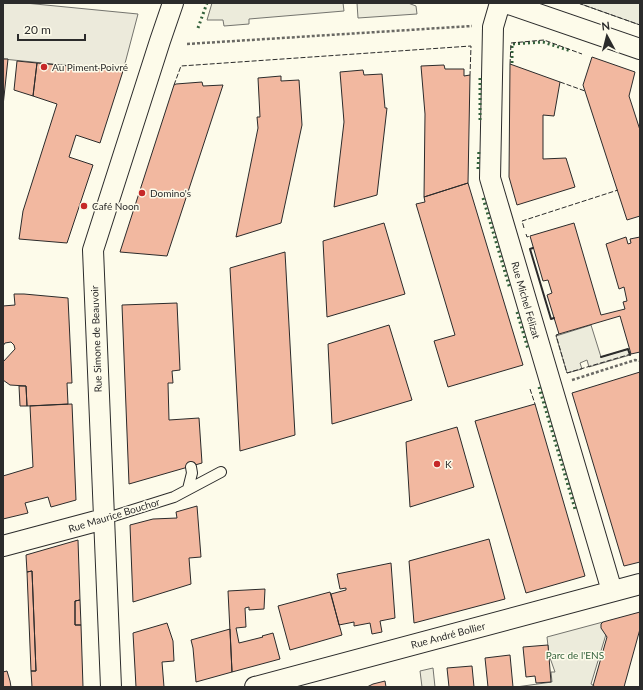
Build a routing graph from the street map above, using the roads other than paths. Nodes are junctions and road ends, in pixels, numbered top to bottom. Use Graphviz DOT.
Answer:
graph roads {
  1 [pos="173,3"];
  2 [pos="500,3"];
  3 [pos="506,3"];
  4 [pos="640,49"];
  5 [pos="191,467"];
  6 [pos="221,472"];
  7 [pos="188,489"];
  8 [pos="104,519"];
  9 [pos="3,546"];
  10 [pos="640,584"];
  11 [pos="612,591"];
  12 [pos="111,687"];
  13 [pos="255,687"];
  1 -- 8 [label="street, Rue Simone de Beauvoir"];
  2 -- 11 [label="street, Rue Michel Félizat"];
  3 -- 4 [label="street"];
  5 -- 7 [label="lane"];
  6 -- 7 [label="lane, Rue Maurice Bouchor"];
  7 -- 8 [label="lane, Rue Maurice Bouchor"];
  8 -- 9 [label="street, Rue Maurice Bouchor"];
  8 -- 12 [label="street, Rue Simone de Beauvoir"];
  10 -- 11 [label="street, Rue André Bollier"];
  11 -- 13 [label="street, Rue André Bollier"];
}
